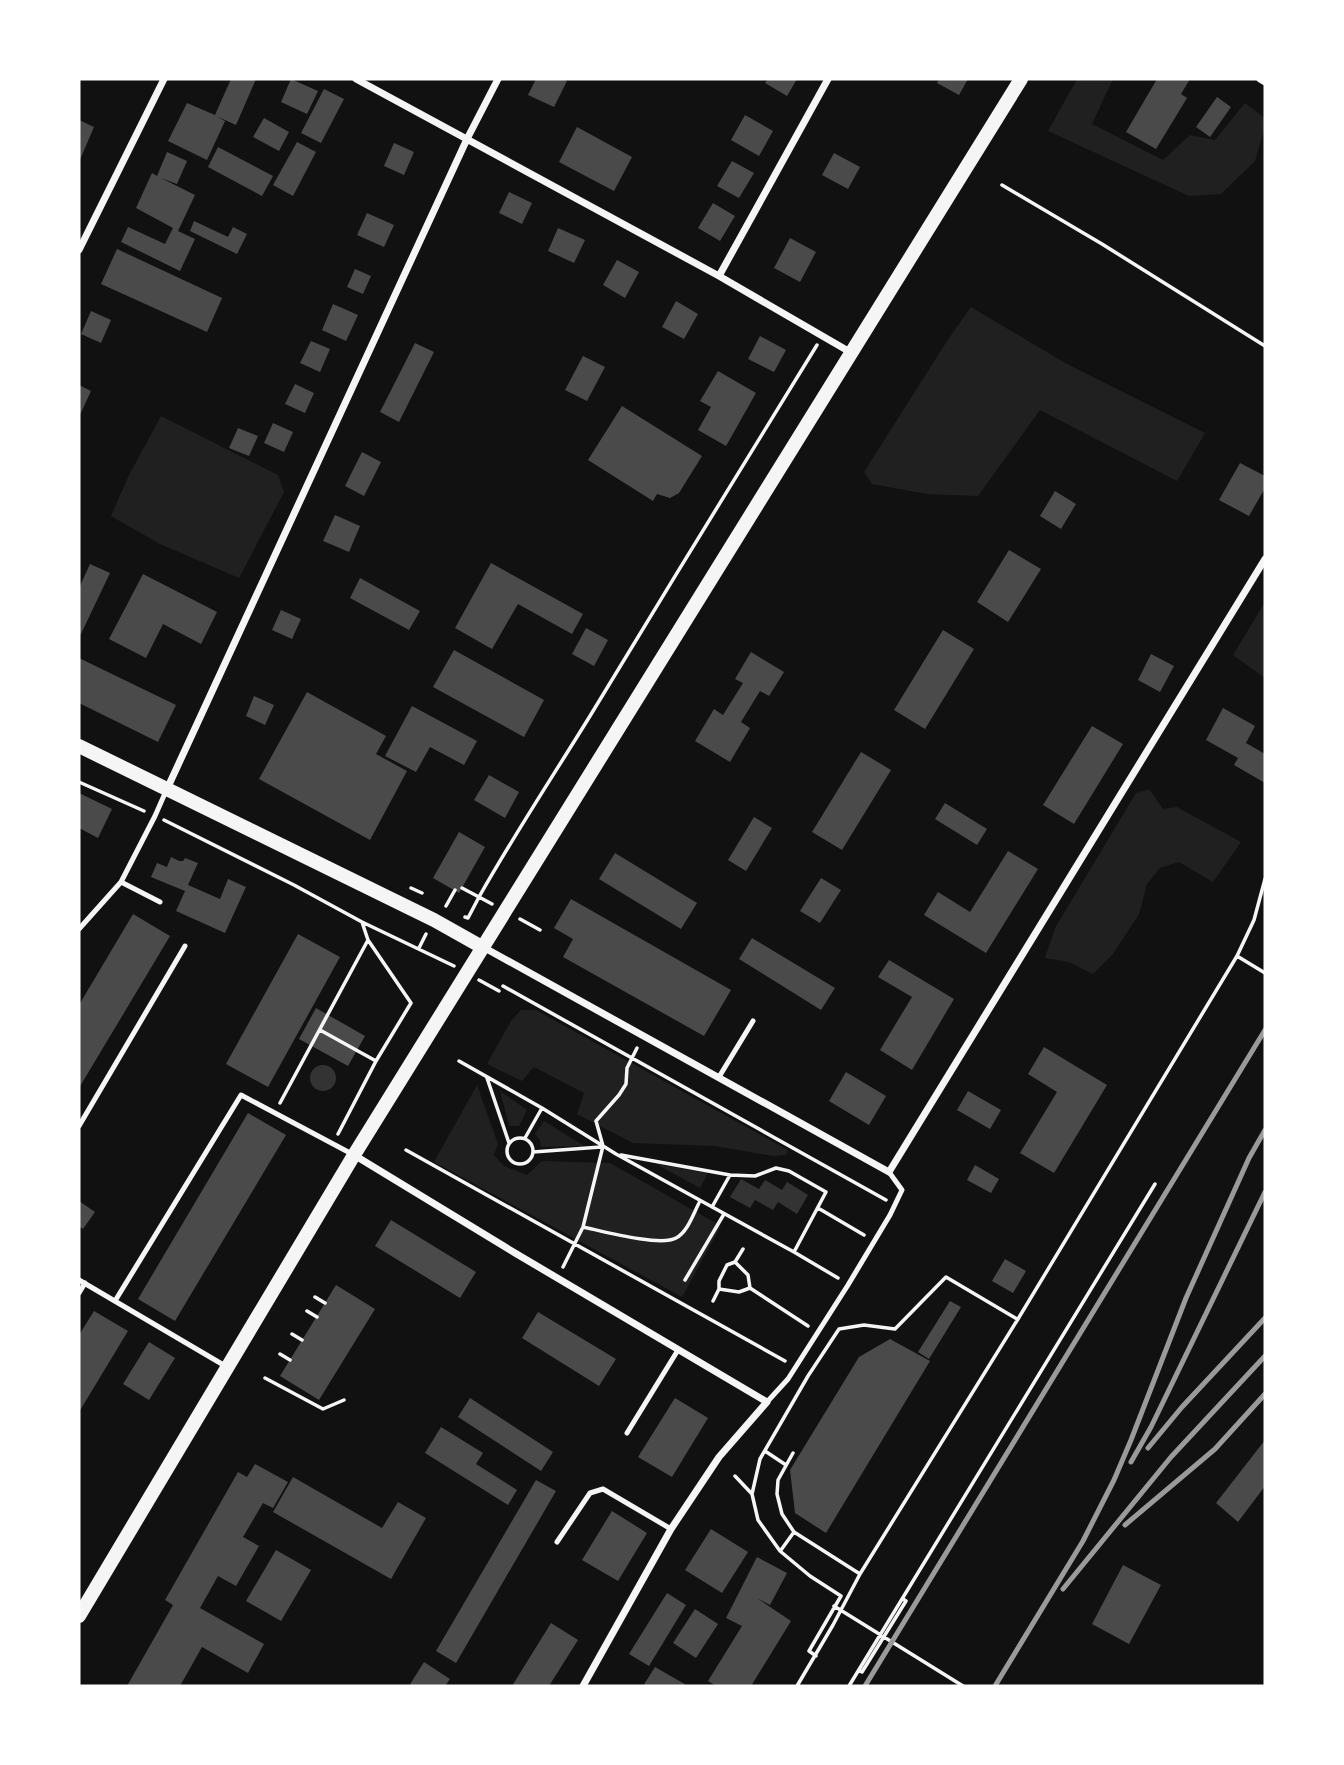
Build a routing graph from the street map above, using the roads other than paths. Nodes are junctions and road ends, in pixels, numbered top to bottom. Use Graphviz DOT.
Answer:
graph roads {
  1 [pos="164,79"];
  2 [pos="356,79"];
  3 [pos="498,79"];
  4 [pos="828,79"];
  5 [pos="1021,79"];
  6 [pos="1260,79"];
  7 [pos="1265,82"];
  8 [pos="467,139"];
  9 [pos="79,250"];
  10 [pos="719,276"];
  11 [pos="850,352"];
  12 [pos="1265,559"];
  13 [pos="79,746"];
  14 [pos="167,789"];
  15 [pos="121,882"];
  16 [pos="160,902"];
  17 [pos="79,929"];
  18 [pos="185,946"];
  19 [pos="482,947"];
  20 [pos="753,1021"];
  21 [pos="719,1077"];
  22 [pos="79,1126"];
  23 [pos="354,1155"];
  24 [pos="889,1172"];
  25 [pos="79,1280"];
  26 [pos="85,1283"];
  27 [pos="79,1293"];
  28 [pos="115,1301"];
  29 [pos="678,1350"];
  30 [pos="228,1367"];
  31 [pos="767,1402"];
  32 [pos="626,1433"];
  33 [pos="671,1530"];
  34 [pos="557,1542"];
  35 [pos="80,1609"];
  36 [pos="583,1686"];
  1 -- 9 [label="street"];
  2 -- 8 [label="street"];
  3 -- 8 [label="street"];
  4 -- 10 [label="street"];
  5 -- 11 [label="main road"];
  6 -- 7 [label="street"];
  8 -- 10 [label="street"];
  8 -- 14 [label="street"];
  10 -- 11 [label="street"];
  11 -- 19 [label="main road"];
  12 -- 24 [label="street"];
  13 -- 14 [label="main road"];
  14 -- 15 [label="lane"];
  14 -- 19 [label="main road"];
  15 -- 16 [label="lane"];
  15 -- 17 [label="lane"];
  18 -- 22 [label="lane"];
  19 -- 21 [label="street"];
  19 -- 23 [label="main road"];
  20 -- 21 [label="lane"];
  21 -- 24 [label="street"];
  23 -- 28 [label="lane"];
  23 -- 29 [label="street"];
  23 -- 30 [label="main road"];
  24 -- 31 [label="lane"];
  25 -- 26 [label="lane"];
  26 -- 27 [label="lane"];
  26 -- 28 [label="lane"];
  28 -- 30 [label="lane"];
  29 -- 31 [label="street"];
  29 -- 32 [label="lane"];
  30 -- 35 [label="main road"];
  31 -- 33 [label="street"];
  33 -- 34 [label="lane"];
  33 -- 36 [label="street"];
}
